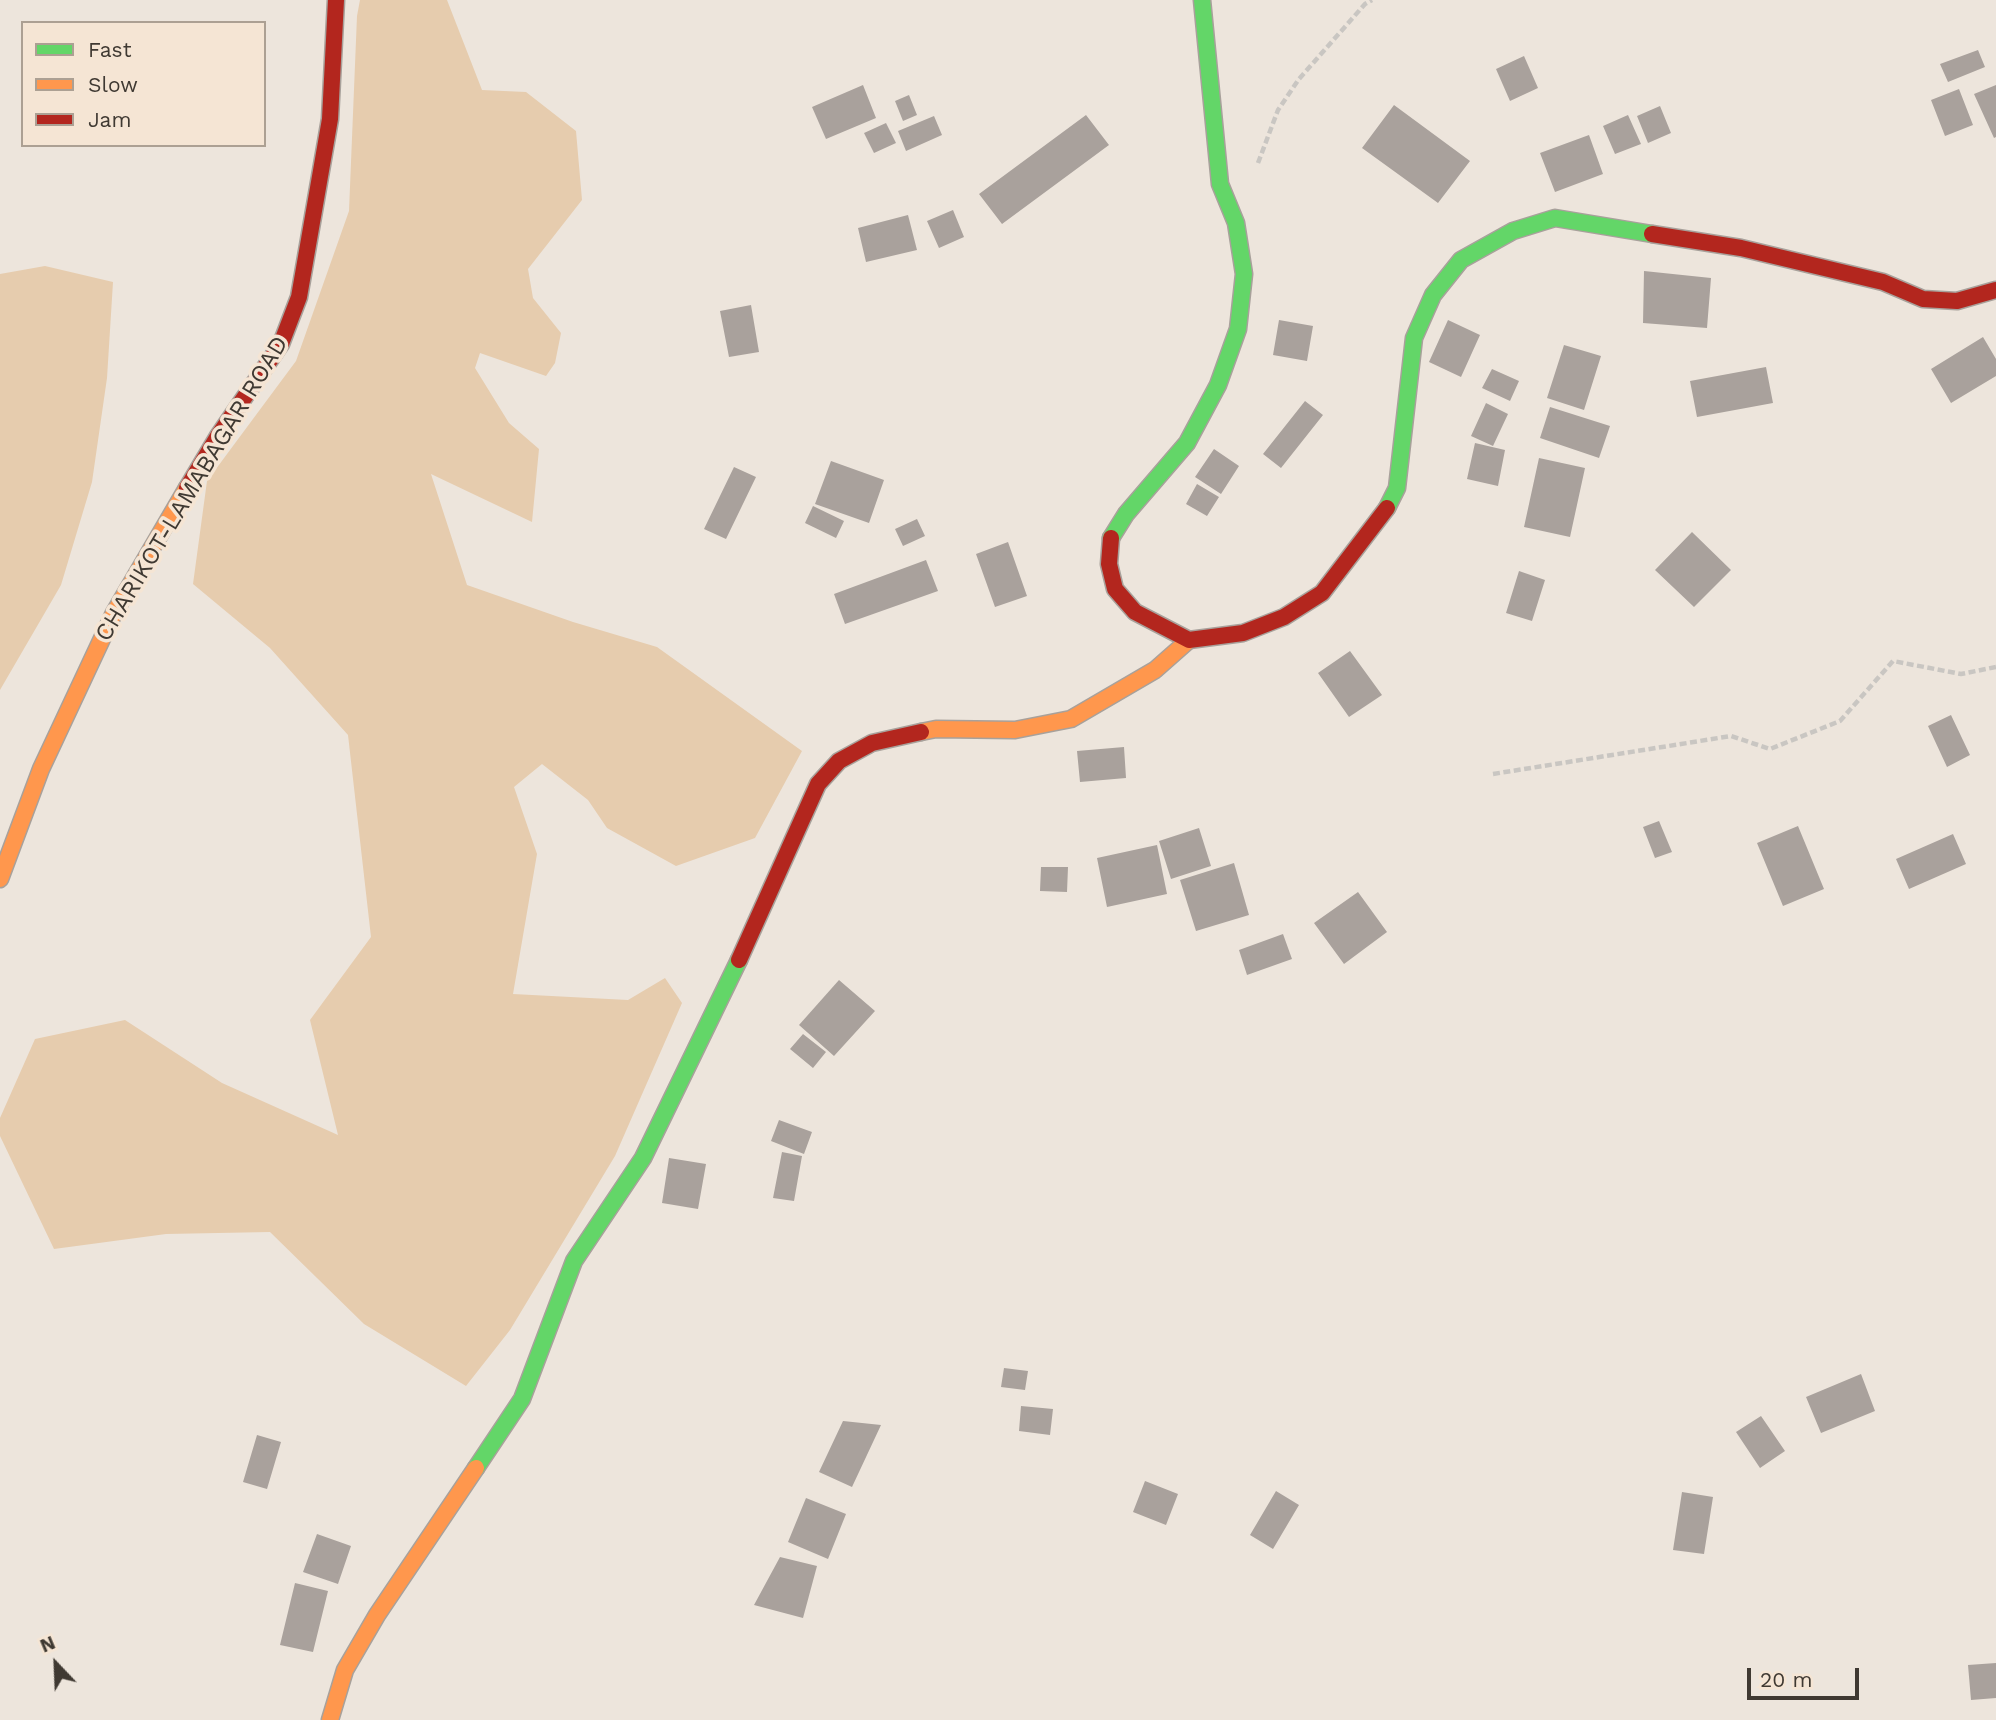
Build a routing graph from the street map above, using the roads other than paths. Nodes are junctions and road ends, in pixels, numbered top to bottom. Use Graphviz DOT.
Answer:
graph roads {
  1 [pos="336,0"];
  2 [pos="1202,0"];
  3 [pos="1996,290"];
  4 [pos="1189,639"];
  5 [pos="0,879"];
  6 [pos="330,1720"];
  1 -- 5 [label="main road, CHARIKOT-LAMABAGAR ROAD"];
  2 -- 4 [label="main road"];
  3 -- 4 [label="main road"];
  4 -- 6 [label="main road"];
}
